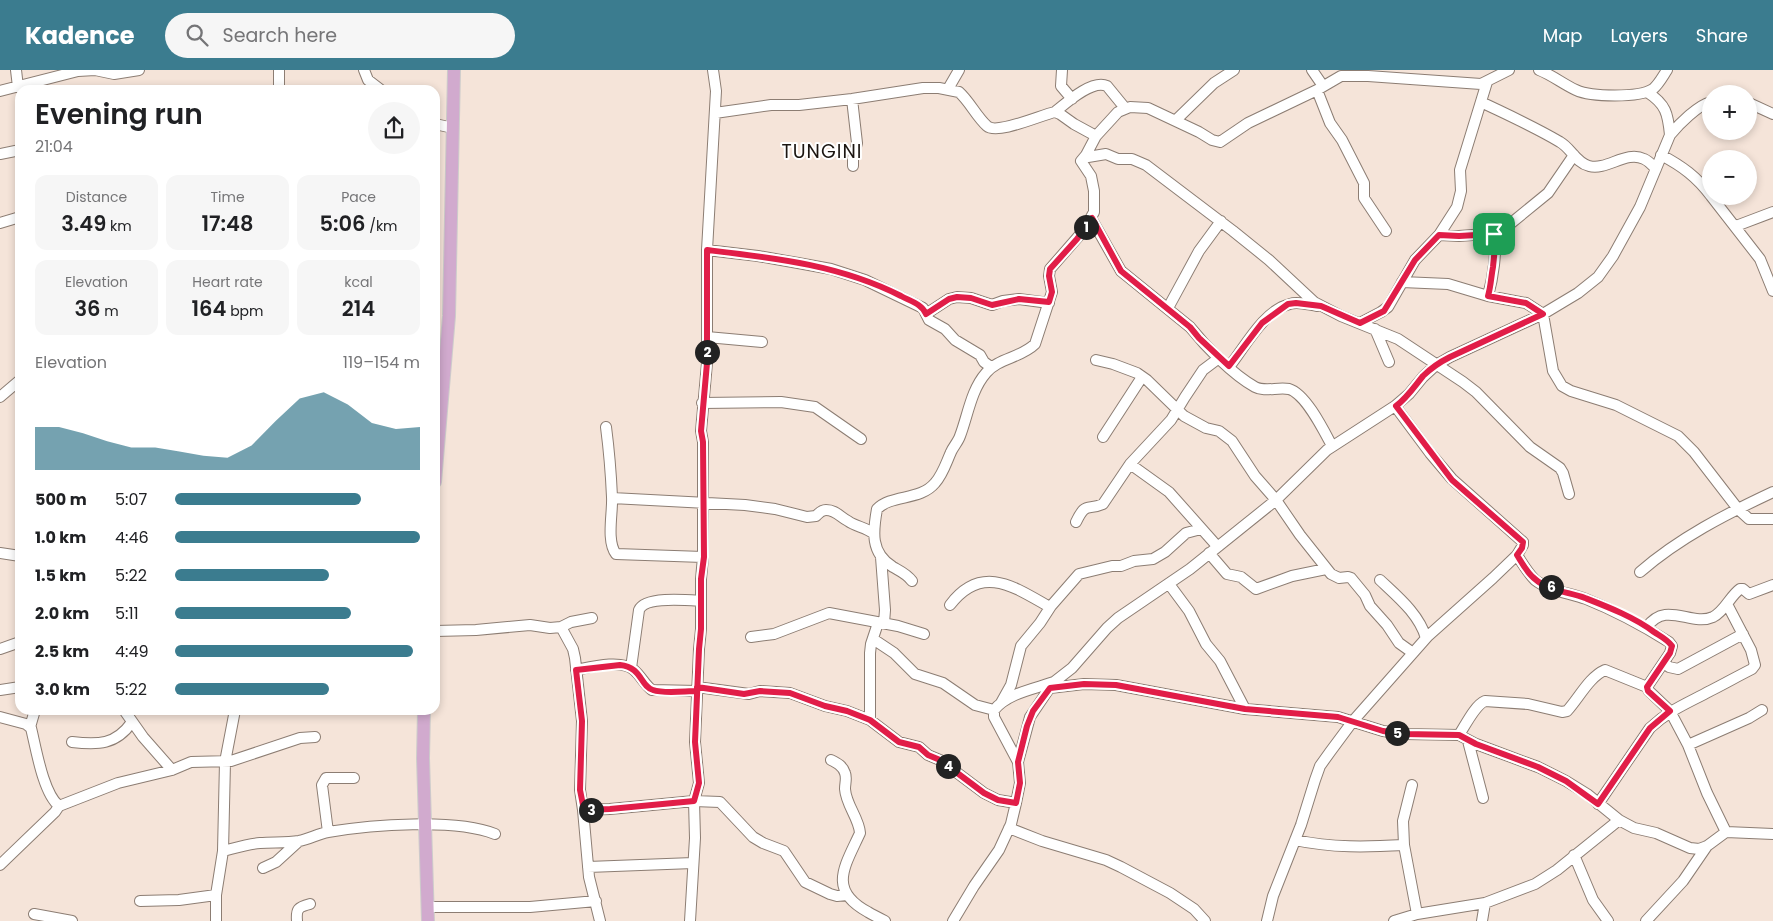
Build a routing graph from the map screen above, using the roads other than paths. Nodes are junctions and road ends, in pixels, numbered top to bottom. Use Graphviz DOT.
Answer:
graph roads {
  1 [pos="16,70"];
  2 [pos="95,70"];
  3 [pos="138,70"];
  4 [pos="279,70"];
  5 [pos="364,70"];
  6 [pos="454,70"];
  7 [pos="713,70"];
  8 [pos="959,70"];
  9 [pos="1062,70"];
  10 [pos="1234,70"];
  11 [pos="1312,70"];
  12 [pos="1509,70"];
  13 [pos="1538,70"];
  14 [pos="1665,72"];
  15 [pos="48,79"];
  16 [pos="1487,82"];
  17 [pos="18,85"];
  18 [pos="26,85"];
  19 [pos="49,85"];
  20 [pos="279,85"];
  21 [pos="374,85"];
  22 [pos="15,88"];
  23 [pos="1320,88"];
  24 [pos="948,89"];
  25 [pos="0,91"];
  26 [pos="1647,92"];
  27 [pos="852,99"];
  28 [pos="1072,99"];
  29 [pos="1481,102"];
  30 [pos="1660,102"];
  31 [pos="1702,106"];
  32 [pos="1757,107"];
  33 [pos="1125,108"];
  34 [pos="1055,112"];
  35 [pos="715,114"];
  36 [pos="1692,114"];
  37 [pos="1773,114"];
  38 [pos="1669,116"];
  39 [pos="1176,120"];
  40 [pos="440,125"];
  41 [pos="453,128"];
  42 [pos="1670,135"];
  43 [pos="1096,136"];
  44 [pos="15,151"];
  45 [pos="0,154"];
  46 [pos="1090,155"];
  47 [pos="1574,155"];
  48 [pos="1661,155"];
  49 [pos="853,166"];
  50 [pos="1656,169"];
  51 [pos="1702,183"];
  52 [pos="1718,205"];
  53 [pos="1773,212"];
  54 [pos="15,218"];
  55 [pos="1092,218"];
  56 [pos="1221,221"];
  57 [pos="0,223"];
  58 [pos="1736,226"];
  59 [pos="1386,231"];
  60 [pos="1494,234"];
  61 [pos="1439,235"];
  62 [pos="707,250"];
  63 [pos="1402,282"];
  64 [pos="1773,291"];
  65 [pos="1488,296"];
  66 [pos="1049,302"];
  67 [pos="1321,306"];
  68 [pos="1168,308"];
  69 [pos="926,314"];
  70 [pos="1543,314"];
  71 [pos="1360,323"];
  72 [pos="1375,329"];
  73 [pos="707,337"];
  74 [pos="762,342"];
  75 [pos="1220,358"];
  76 [pos="1096,360"];
  77 [pos="1389,362"];
  78 [pos="1436,365"];
  79 [pos="1229,366"];
  80 [pos="991,367"];
  81 [pos="1142,377"];
  82 [pos="15,384"];
  83 [pos="0,397"];
  84 [pos="702,403"];
  85 [pos="1396,406"];
  86 [pos="1177,410"];
  87 [pos="440,423"];
  88 [pos="606,427"];
  89 [pos="1103,437"];
  90 [pos="861,439"];
  91 [pos="1332,446"];
  92 [pos="1130,464"];
  93 [pos="1773,492"];
  94 [pos="1569,494"];
  95 [pos="612,498"];
  96 [pos="1276,500"];
  97 [pos="703,504"];
  98 [pos="1738,509"];
  99 [pos="1773,519"];
  100 [pos="1076,522"];
  101 [pos="1201,529"];
  102 [pos="874,534"];
  103 [pos="1213,550"];
  104 [pos="0,553"];
  105 [pos="15,555"];
  106 [pos="1517,555"];
  107 [pos="704,557"];
  108 [pos="881,557"];
  109 [pos="1326,568"];
  110 [pos="1640,572"];
  111 [pos="1380,580"];
  112 [pos="912,581"];
  113 [pos="1169,584"];
  114 [pos="1773,585"];
  115 [pos="701,600"];
  116 [pos="1727,604"];
  117 [pos="950,605"];
  118 [pos="1051,606"];
  119 [pos="592,618"];
  120 [pos="881,623"];
  121 [pos="561,627"];
  122 [pos="1423,627"];
  123 [pos="1647,627"];
  124 [pos="1436,628"];
  125 [pos="440,631"];
  126 [pos="924,634"];
  127 [pos="1743,634"];
  128 [pos="751,637"];
  129 [pos="1426,638"];
  130 [pos="873,639"];
  131 [pos="15,645"];
  132 [pos="0,649"];
  133 [pos="1413,653"];
  134 [pos="1664,662"];
  135 [pos="631,668"];
  136 [pos="576,670"];
  137 [pos="1052,685"];
  138 [pos="1647,687"];
  139 [pos="15,688"];
  140 [pos="697,689"];
  141 [pos="0,690"];
  142 [pos="997,706"];
  143 [pos="1245,709"];
  144 [pos="1762,710"];
  145 [pos="1670,711"];
  146 [pos="34,715"];
  147 [pos="127,715"];
  148 [pos="233,715"];
  149 [pos="424,715"];
  150 [pos="0,717"];
  151 [pos="870,720"];
  152 [pos="1353,721"];
  153 [pos="132,722"];
  154 [pos="30,727"];
  155 [pos="315,737"];
  156 [pos="1464,738"];
  157 [pos="72,742"];
  158 [pos="1688,745"];
  159 [pos="831,760"];
  160 [pos="225,762"];
  161 [pos="1018,762"];
  162 [pos="172,770"];
  163 [pos="354,778"];
  164 [pos="1412,785"];
  165 [pos="1483,798"];
  166 [pos="694,801"];
  167 [pos="1016,803"];
  168 [pos="1598,804"];
  169 [pos="59,806"];
  170 [pos="584,810"];
  171 [pos="1619,820"];
  172 [pos="426,825"];
  173 [pos="1009,828"];
  174 [pos="328,832"];
  175 [pos="1726,832"];
  176 [pos="495,834"];
  177 [pos="1773,834"];
  178 [pos="1295,840"];
  179 [pos="299,841"];
  180 [pos="1404,845"];
  181 [pos="1707,846"];
  182 [pos="223,851"];
  183 [pos="1574,854"];
  184 [pos="693,863"];
  185 [pos="0,865"];
  186 [pos="588,867"];
  187 [pos="263,868"];
  188 [pos="216,895"];
  189 [pos="847,895"];
  190 [pos="140,901"];
  191 [pos="596,901"];
  192 [pos="1485,903"];
  193 [pos="310,904"];
  194 [pos="428,907"];
  195 [pos="34,914"];
  196 [pos="1417,914"];
  197 [pos="72,921"];
  198 [pos="216,921"];
  199 [pos="296,921"];
  200 [pos="428,921"];
  201 [pos="600,921"];
  202 [pos="690,921"];
  203 [pos="885,921"];
  204 [pos="954,921"];
  205 [pos="1205,921"];
  206 [pos="1267,921"];
  207 [pos="1394,921"];
  208 [pos="1482,921"];
  209 [pos="1608,921"];
  210 [pos="1646,921"];
  1 -- 17 [label="street"];
  2 -- 3 [label="street"];
  2 -- 15 [label="street"];
  4 -- 20 [label="street"];
  5 -- 21 [label="street"];
  6 -- 41 [label="main road"];
  7 -- 35 [label="street"];
  8 -- 24 [label="street"];
  9 -- 28 [label="street"];
  10 -- 39 [label="street"];
  11 -- 23 [label="street"];
  12 -- 16 [label="street"];
  13 -- 26 [label="street"];
  14 -- 26 [label="street"];
  14 -- 30 [label="street"];
  15 -- 18 [label="street"];
  15 -- 19 [label="street"];
  16 -- 23 [label="street"];
  16 -- 29 [label="street"];
  22 -- 25 [label="street"];
  23 -- 39 [label="street"];
  23 -- 59 [label="street"];
  24 -- 27 [label="street"];
  24 -- 34 [label="street"];
  26 -- 30 [label="street"];
  27 -- 35 [label="street"];
  27 -- 49 [label="street"];
  28 -- 33 [label="street"];
  28 -- 34 [label="street"];
  29 -- 47 [label="street"];
  29 -- 61 [label="street"];
  30 -- 38 [label="street"];
  31 -- 36 [label="street"];
  32 -- 37 [label="street"];
  33 -- 39 [label="street"];
  33 -- 43 [label="street"];
  34 -- 43 [label="street"];
  35 -- 62 [label="street"];
  36 -- 38 [label="street"];
  36 -- 42 [label="street"];
  38 -- 42 [label="street"];
  40 -- 41 [label="street"];
  41 -- 87 [label="main road"];
  42 -- 48 [label="street"];
  43 -- 46 [label="street"];
  44 -- 45 [label="street"];
  46 -- 55 [label="street"];
  46 -- 56 [label="street"];
  47 -- 50 [label="street"];
  47 -- 60 [label="street"];
  48 -- 50 [label="street"];
  48 -- 51 [label="street"];
  50 -- 70 [label="street"];
  52 -- 58 [label="street"];
  53 -- 58 [label="street"];
  54 -- 57 [label="street"];
  55 -- 66 [label="street"];
  55 -- 68 [label="street"];
  56 -- 67 [label="street"];
  56 -- 68 [label="street"];
  58 -- 64 [label="street"];
  60 -- 61 [label="street"];
  60 -- 65 [label="street"];
  61 -- 63 [label="street"];
  62 -- 69 [label="street"];
  62 -- 73 [label="street"];
  63 -- 65 [label="street"];
  63 -- 71 [label="street"];
  65 -- 70 [label="street"];
  66 -- 69 [label="street"];
  66 -- 80 [label="street"];
  67 -- 71 [label="street"];
  67 -- 79 [label="street"];
  68 -- 75 [label="street"];
  69 -- 80 [label="street"];
  70 -- 78 [label="street"];
  70 -- 98 [label="street"];
  71 -- 72 [label="street"];
  72 -- 77 [label="street"];
  72 -- 78 [label="street"];
  73 -- 74 [label="street"];
  73 -- 84 [label="street"];
  75 -- 79 [label="street"];
  75 -- 86 [label="street"];
  76 -- 81 [label="street"];
  78 -- 85 [label="street"];
  78 -- 94 [label="street"];
  79 -- 91 [label="street"];
  80 -- 102 [label="street"];
  81 -- 86 [label="street"];
  81 -- 89 [label="street"];
  82 -- 83 [label="street"];
  84 -- 90 [label="street"];
  84 -- 97 [label="street"];
  85 -- 91 [label="street"];
  85 -- 106 [label="street"];
  86 -- 92 [label="street"];
  86 -- 96 [label="street"];
  88 -- 95 [label="street"];
  91 -- 96 [label="street"];
  92 -- 100 [label="street"];
  92 -- 101 [label="street"];
  93 -- 98 [label="street"];
  95 -- 97 [label="street"];
  95 -- 107 [label="street"];
  96 -- 103 [label="street"];
  96 -- 109 [label="street"];
  97 -- 102 [label="street"];
  97 -- 107 [label="street"];
  98 -- 99 [label="street"];
  98 -- 110 [label="street"];
  101 -- 103 [label="street"];
  101 -- 118 [label="street"];
  102 -- 108 [label="street"];
  103 -- 109 [label="street"];
  103 -- 113 [label="street"];
  104 -- 105 [label="street"];
  106 -- 123 [label="street"];
  106 -- 124 [label="street"];
  107 -- 115 [label="street"];
  108 -- 112 [label="street"];
  108 -- 120 [label="street"];
  109 -- 133 [label="street"];
  111 -- 122 [label="street"];
  113 -- 137 [label="street"];
  113 -- 143 [label="street"];
  114 -- 116 [label="street"];
  115 -- 135 [label="street"];
  115 -- 140 [label="street"];
  116 -- 123 [label="street"];
  116 -- 127 [label="street"];
  117 -- 118 [label="street"];
  118 -- 142 [label="street"];
  119 -- 121 [label="street"];
  120 -- 126 [label="street"];
  120 -- 128 [label="street"];
  120 -- 130 [label="street"];
  121 -- 125 [label="street"];
  121 -- 136 [label="street"];
  122 -- 124 [label="street"];
  122 -- 129 [label="street"];
  123 -- 134 [label="street"];
  124 -- 129 [label="street"];
  127 -- 134 [label="street"];
  127 -- 145 [label="street"];
  129 -- 133 [label="street"];
  130 -- 142 [label="street"];
  130 -- 151 [label="street"];
  131 -- 132 [label="street"];
  133 -- 152 [label="street"];
  134 -- 138 [label="street"];
  135 -- 136 [label="street"];
  135 -- 140 [label="street"];
  136 -- 170 [label="street"];
  137 -- 142 [label="street"];
  137 -- 143 [label="street"];
  137 -- 161 [label="street"];
  138 -- 145 [label="street"];
  138 -- 156 [label="street"];
  139 -- 141 [label="street"];
  140 -- 151 [label="street"];
  140 -- 166 [label="street"];
  142 -- 161 [label="street"];
  143 -- 152 [label="street"];
  144 -- 158 [label="street"];
  145 -- 158 [label="street"];
  145 -- 168 [label="street"];
  146 -- 154 [label="street"];
  147 -- 153 [label="street"];
  148 -- 160 [label="street"];
  149 -- 172 [label="main road"];
  150 -- 154 [label="street"];
  151 -- 167 [label="street"];
  152 -- 156 [label="street"];
  152 -- 178 [label="street"];
  153 -- 157 [label="street"];
  153 -- 162 [label="street"];
  154 -- 169 [label="street"];
  155 -- 160 [label="street"];
  156 -- 165 [label="street"];
  156 -- 168 [label="street"];
  158 -- 175 [label="street"];
  159 -- 189 [label="street"];
  160 -- 162 [label="street"];
  160 -- 182 [label="street"];
  161 -- 167 [label="street"];
  162 -- 169 [label="street"];
  163 -- 174 [label="street"];
  164 -- 180 [label="street"];
  166 -- 170 [label="street"];
  166 -- 184 [label="street"];
  166 -- 189 [label="street"];
  167 -- 173 [label="street"];
  168 -- 171 [label="street"];
  169 -- 185 [label="street"];
  170 -- 186 [label="street"];
  171 -- 181 [label="street"];
  171 -- 183 [label="street"];
  172 -- 174 [label="street"];
  172 -- 176 [label="street"];
  172 -- 194 [label="main road"];
  173 -- 204 [label="street"];
  173 -- 205 [label="street"];
  174 -- 179 [label="street"];
  175 -- 177 [label="street"];
  175 -- 181 [label="street"];
  178 -- 180 [label="street"];
  178 -- 206 [label="street"];
  179 -- 182 [label="street"];
  179 -- 187 [label="street"];
  180 -- 196 [label="street"];
  181 -- 210 [label="street"];
  182 -- 188 [label="street"];
  183 -- 192 [label="street"];
  183 -- 209 [label="street"];
  184 -- 186 [label="street"];
  184 -- 202 [label="street"];
  186 -- 191 [label="street"];
  188 -- 190 [label="street"];
  188 -- 198 [label="street"];
  189 -- 203 [label="street"];
  191 -- 194 [label="street"];
  191 -- 201 [label="street"];
  192 -- 196 [label="street"];
  192 -- 208 [label="street"];
  193 -- 199 [label="street"];
  194 -- 200 [label="main road"];
  195 -- 197 [label="street"];
  196 -- 207 [label="street"];
}
